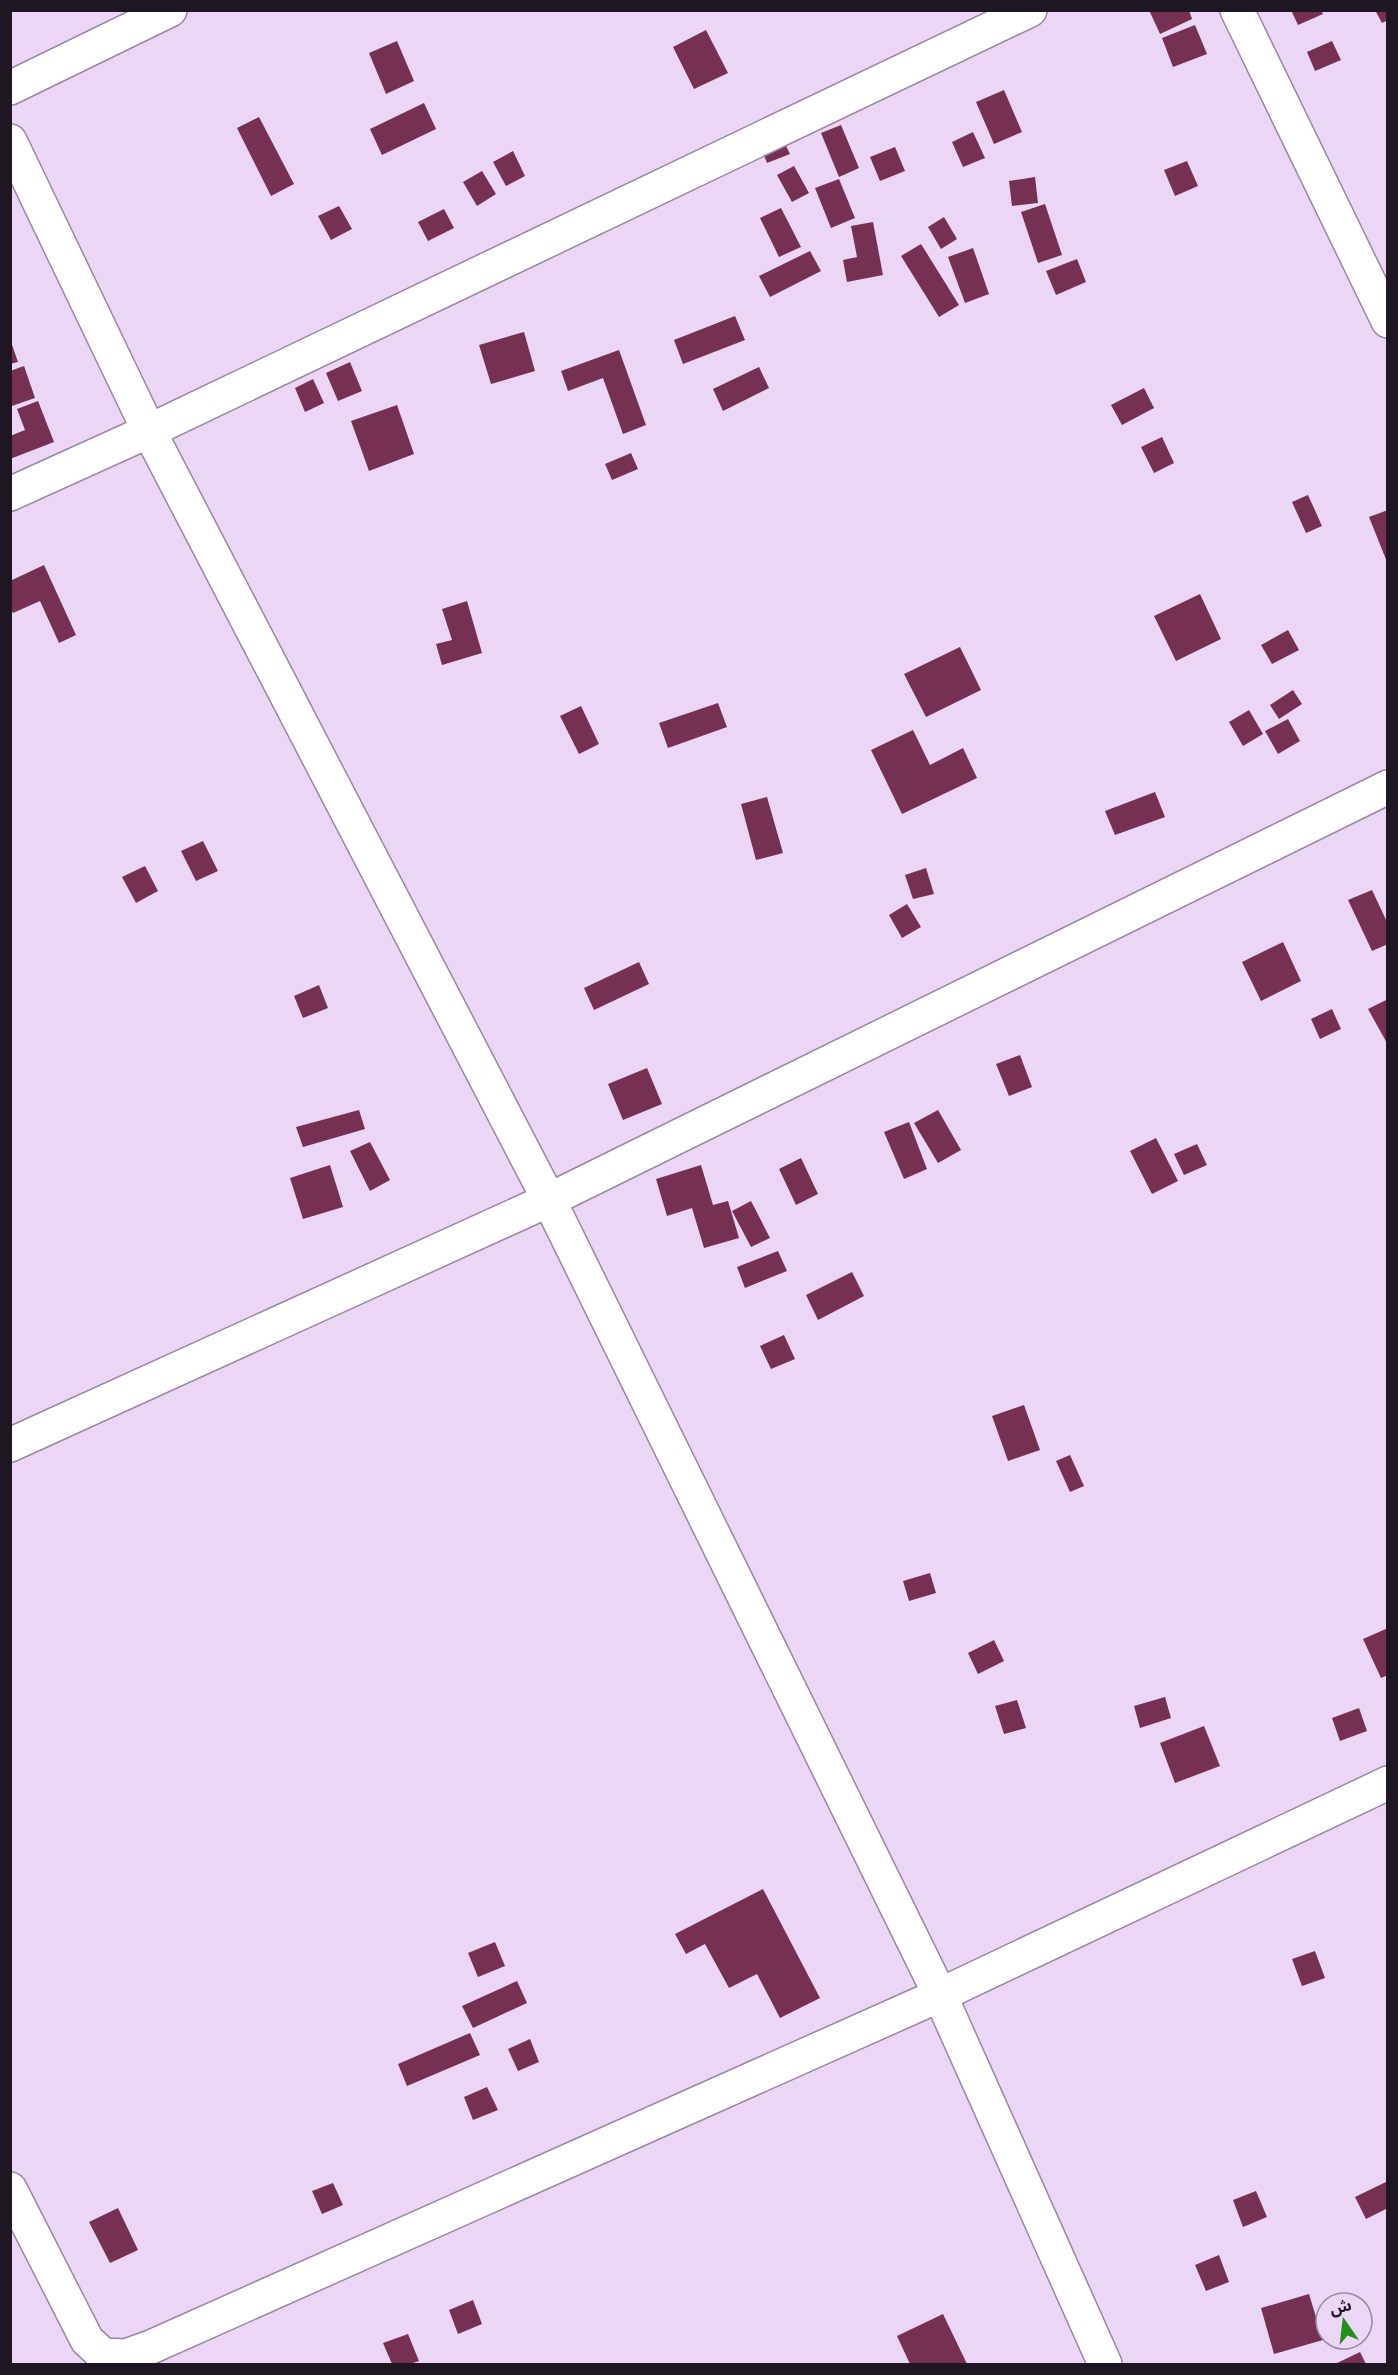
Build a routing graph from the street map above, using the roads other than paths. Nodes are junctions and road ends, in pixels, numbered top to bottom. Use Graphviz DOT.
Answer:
graph roads {
  1 [pos="170,10"];
  2 [pos="1030,10"];
  3 [pos="1237,10"];
  4 [pos="10,88"];
  5 [pos="10,141"];
  6 [pos="1388,321"];
  7 [pos="149,430"];
  8 [pos="10,494"];
  9 [pos="1388,787"];
  10 [pos="549,1200"];
  11 [pos="10,1445"];
  12 [pos="1388,1783"];
  13 [pos="940,1995"];
  14 [pos="10,2189"];
  15 [pos="1105,2364"];
  1 -- 4 [label="street"];
  2 -- 7 [label="street"];
  3 -- 6 [label="street"];
  5 -- 7 [label="street"];
  7 -- 8 [label="street"];
  7 -- 10 [label="street"];
  9 -- 10 [label="street"];
  10 -- 11 [label="street"];
  10 -- 13 [label="street"];
  12 -- 13 [label="street"];
  13 -- 14 [label="street"];
  13 -- 15 [label="street"];
}
